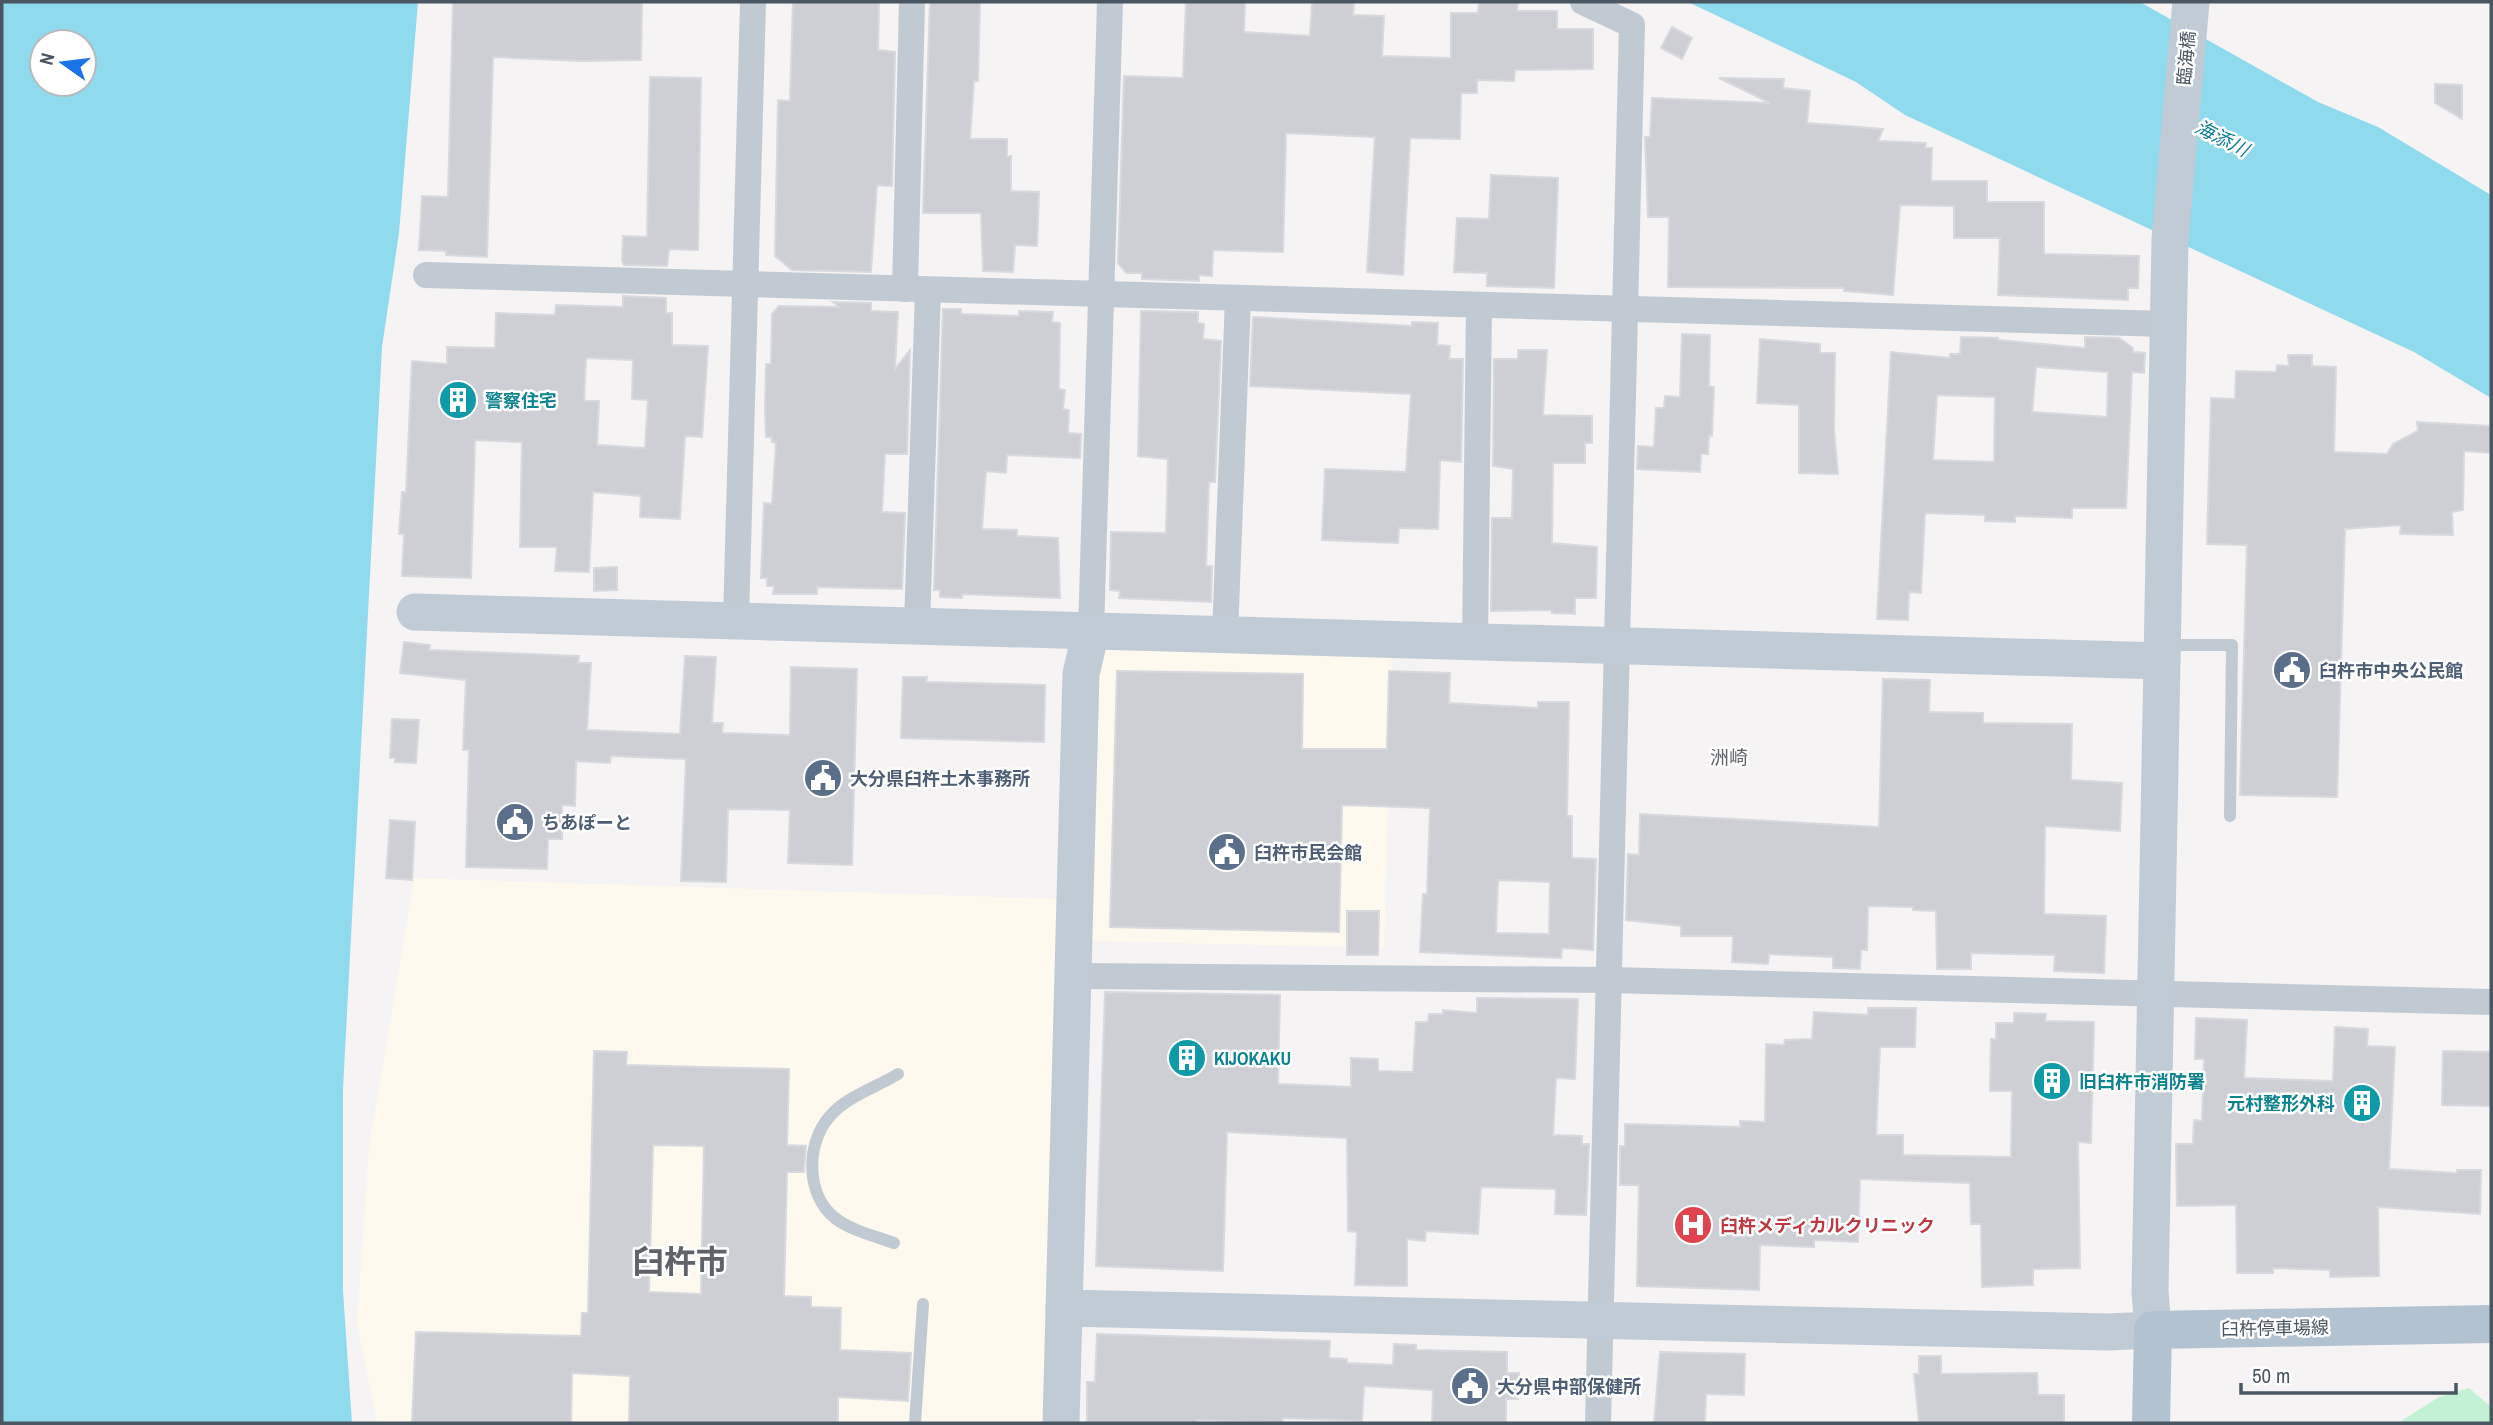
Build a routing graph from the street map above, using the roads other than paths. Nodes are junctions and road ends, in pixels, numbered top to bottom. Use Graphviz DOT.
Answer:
graph roads {
  1 [pos="753,2"];
  2 [pos="912,2"];
  3 [pos="1110,2"];
  4 [pos="1583,2"];
  5 [pos="2191,2"];
  6 [pos="426,275"];
  7 [pos="745,284"];
  8 [pos="916,289"];
  9 [pos="1102,295"];
  10 [pos="1238,298"];
  11 [pos="1479,305"];
  12 [pos="1625,309"];
  13 [pos="2168,324"];
  14 [pos="415,612"];
  15 [pos="736,621"];
  16 [pos="917,626"];
  17 [pos="1091,631"];
  18 [pos="1225,635"];
  19 [pos="1475,642"];
  20 [pos="1617,646"];
  21 [pos="2162,653"];
  22 [pos="2230,816"];
  23 [pos="1073,976"];
  24 [pos="1609,980"];
  25 [pos="2154,993"];
  26 [pos="2491,1002"];
  27 [pos="898,1074"];
  28 [pos="894,1243"];
  29 [pos="923,1304"];
  30 [pos="1064,1308"];
  31 [pos="1601,1320"];
  32 [pos="2491,1324"];
  33 [pos="2153,1330"];
  34 [pos="915,1423"];
  35 [pos="1061,1423"];
  36 [pos="1598,1423"];
  37 [pos="2151,1423"];
  1 -- 7 [label="street"];
  2 -- 8 [label="street"];
  3 -- 9 [label="street"];
  4 -- 12 [label="street"];
  5 -- 13 [label="street, 臨海橋"];
  6 -- 7 [label="street"];
  7 -- 8 [label="street"];
  7 -- 15 [label="street"];
  8 -- 9 [label="street"];
  8 -- 16 [label="street"];
  9 -- 10 [label="street"];
  9 -- 17 [label="street"];
  10 -- 11 [label="street"];
  10 -- 18 [label="street"];
  11 -- 12 [label="street"];
  11 -- 19 [label="street"];
  12 -- 13 [label="street"];
  12 -- 20 [label="street"];
  13 -- 21 [label="street, 臨海橋"];
  14 -- 15 [label="street"];
  15 -- 16 [label="street"];
  16 -- 17 [label="street"];
  17 -- 18 [label="street"];
  17 -- 23 [label="street"];
  18 -- 19 [label="street"];
  19 -- 20 [label="street"];
  20 -- 21 [label="street"];
  20 -- 24 [label="street"];
  21 -- 22 [label="lane"];
  21 -- 25 [label="street, 臨海橋"];
  23 -- 24 [label="street"];
  23 -- 30 [label="street"];
  24 -- 25 [label="street"];
  24 -- 31 [label="street"];
  25 -- 26 [label="street"];
  25 -- 33 [label="street, 臨海橋"];
  27 -- 28 [label="lane"];
  29 -- 34 [label="lane"];
  30 -- 31 [label="street"];
  30 -- 35 [label="street"];
  31 -- 33 [label="street"];
  31 -- 36 [label="street"];
  32 -- 33 [label="main road, 臼杵停車場線"];
  33 -- 37 [label="main road"];
}
